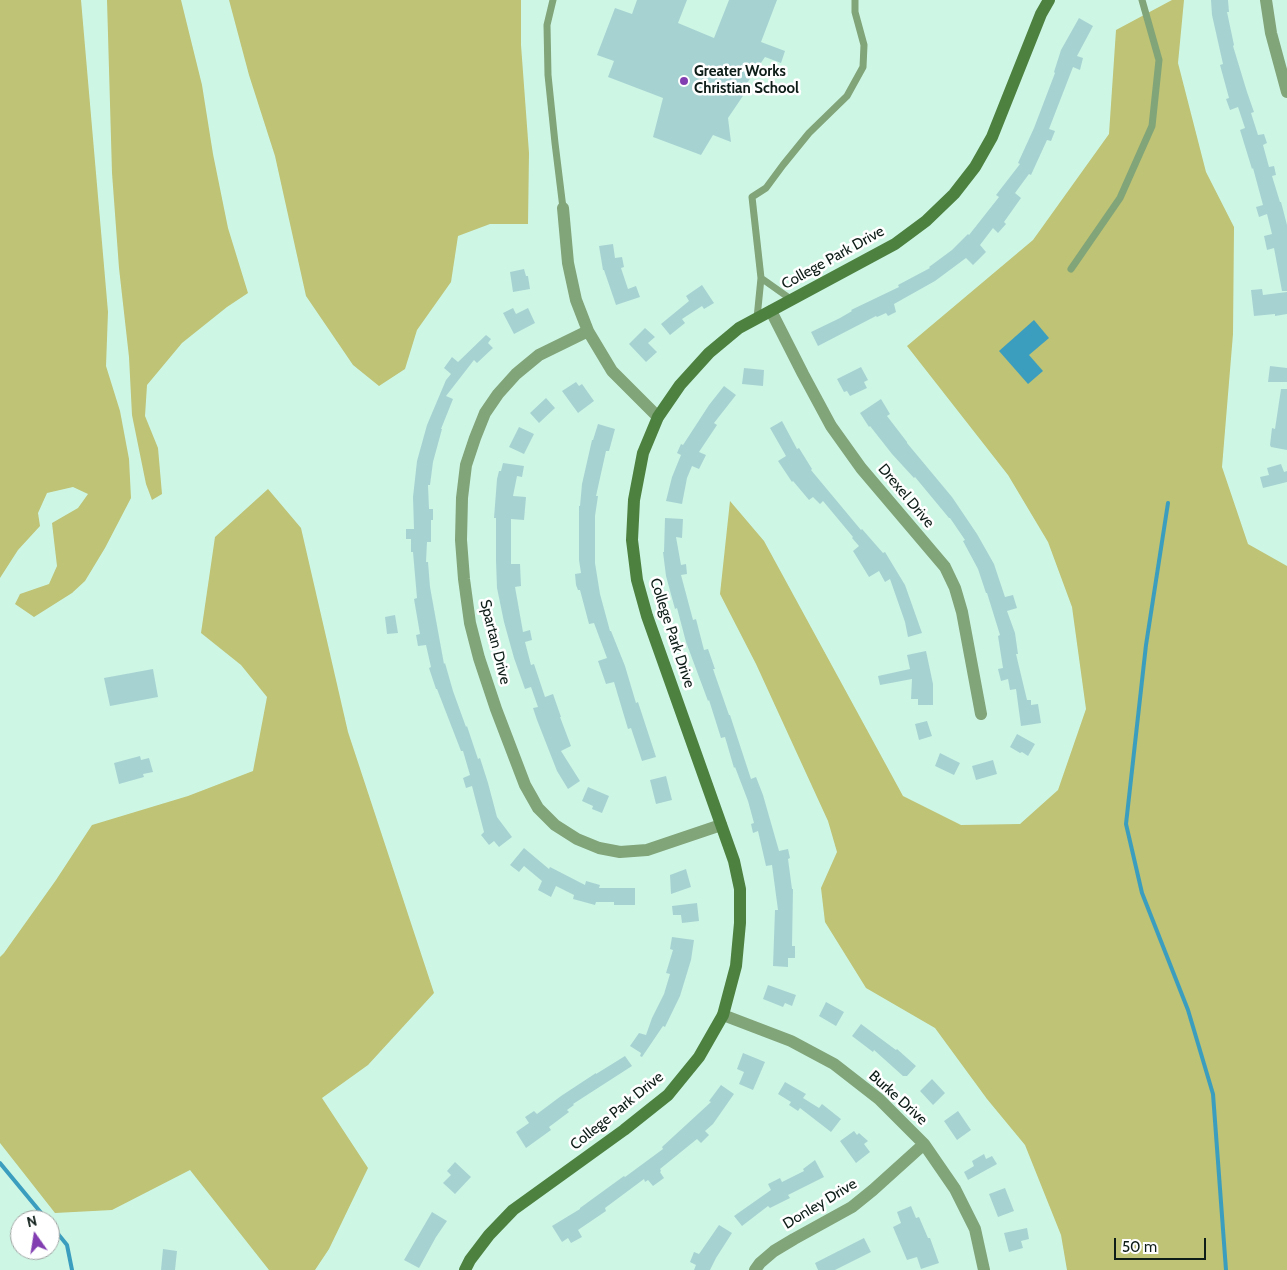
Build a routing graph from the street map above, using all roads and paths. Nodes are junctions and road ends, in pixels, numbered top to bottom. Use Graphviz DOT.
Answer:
graph roads {
  1 [pos="553,0"];
  2 [pos="855,0"];
  3 [pos="1049,0"];
  4 [pos="1142,0"];
  5 [pos="1266,0"];
  6 [pos="1287,92"];
  7 [pos="563,208"];
  8 [pos="1071,269"];
  9 [pos="761,278"];
  10 [pos="792,300"];
  11 [pos="771,311"];
  12 [pos="757,318"];
  13 [pos="588,331"];
  14 [pos="658,417"];
  15 [pos="981,714"];
  16 [pos="721,825"];
  17 [pos="723,1015"];
  18 [pos="924,1144"];
  19 [pos="464,1270"];
  20 [pos="755,1270"];
  21 [pos="984,1270"];
  1 -- 7 [label="lane"];
  2 -- 9 [label="lane"];
  3 -- 10 [label="street, College Park Drive"];
  4 -- 8 [label="lane"];
  5 -- 6 [label="street"];
  7 -- 13 [label="street"];
  9 -- 10 [label="lane"];
  9 -- 12 [label="lane"];
  10 -- 11 [label="street, College Park Drive"];
  11 -- 12 [label="street, College Park Drive"];
  11 -- 15 [label="street, Drexel Drive"];
  12 -- 14 [label="street, College Park Drive"];
  13 -- 14 [label="street"];
  13 -- 16 [label="street, Spartan Drive"];
  14 -- 16 [label="street, College Park Drive"];
  16 -- 17 [label="street, College Park Drive"];
  17 -- 18 [label="street, Burke Drive"];
  17 -- 19 [label="street, College Park Drive"];
  18 -- 20 [label="street, Donley Drive"];
  18 -- 21 [label="street, Burke Drive"];
}
